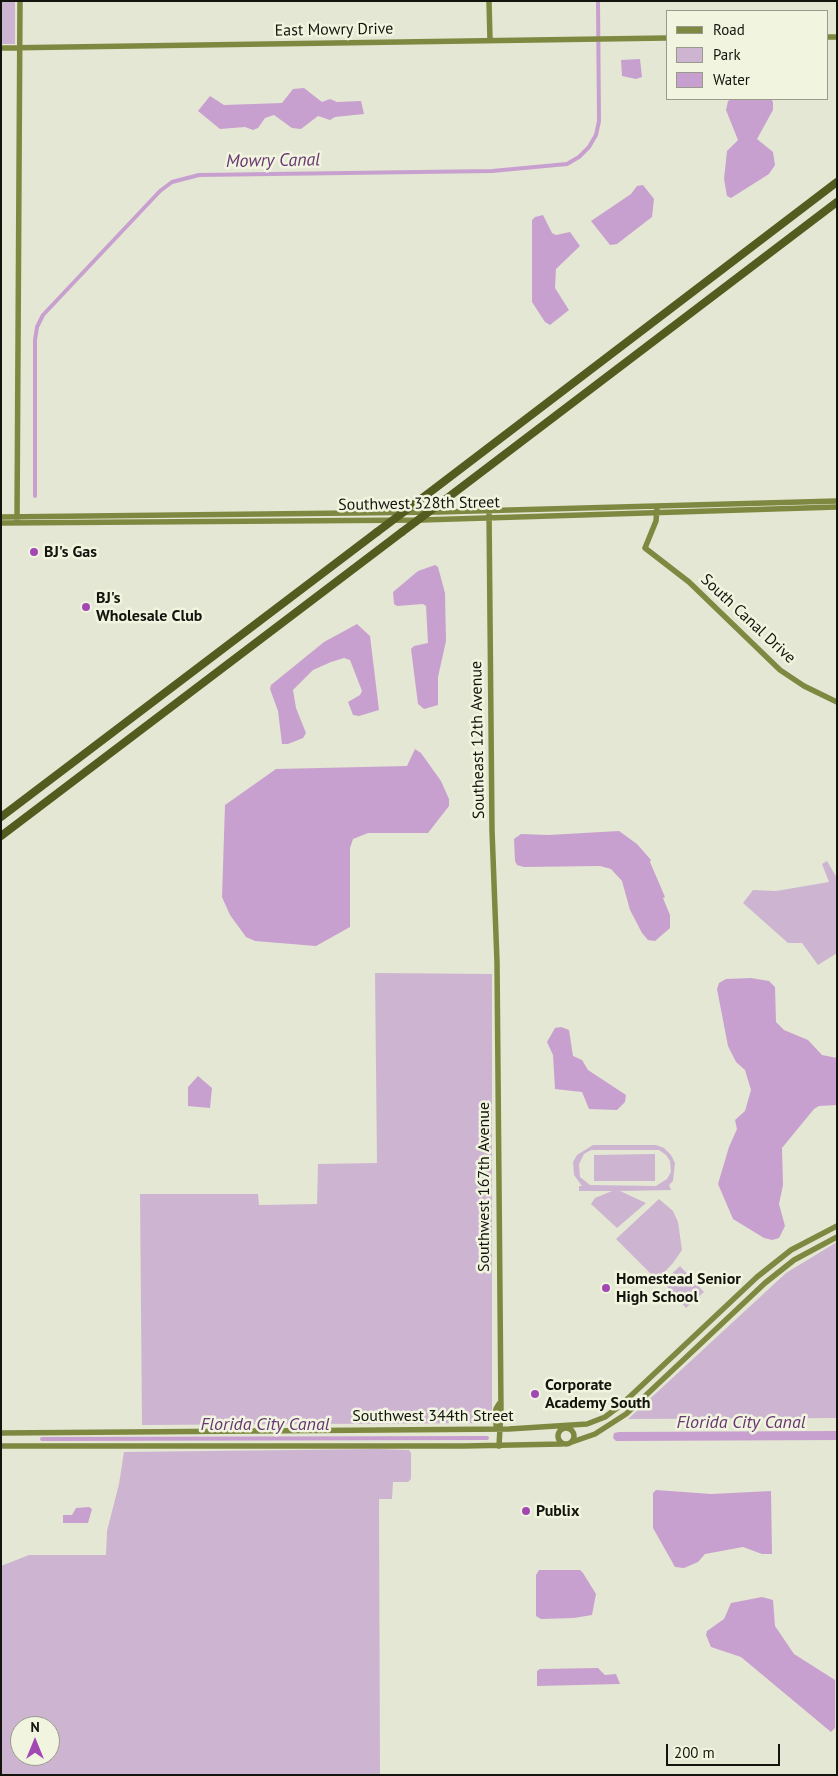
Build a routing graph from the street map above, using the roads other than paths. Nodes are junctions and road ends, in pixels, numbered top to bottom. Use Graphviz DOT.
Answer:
graph roads {
  1 [pos="20,1"];
  2 [pos="489,1"];
  3 [pos="666,38"];
  4 [pos="490,40"];
  5 [pos="1,48"];
  6 [pos="20,48"];
  7 [pos="837,182"];
  8 [pos="837,202"];
  9 [pos="837,501"];
  10 [pos="837,507"];
  11 [pos="657,508"];
  12 [pos="489,514"];
  13 [pos="1,517"];
  14 [pos="17,520"];
  15 [pos="1,523"];
  16 [pos="837,702"];
  17 [pos="1,817"];
  18 [pos="1,836"];
  19 [pos="497,970"];
  20 [pos="837,1226"];
  21 [pos="837,1237"];
  22 [pos="603,1418"];
  23 [pos="609,1426"];
  24 [pos="565,1428"];
  25 [pos="499,1429"];
  26 [pos="1,1434"];
  27 [pos="572,1442"];
  28 [pos="562,1444"];
  29 [pos="1,1446"];
  30 [pos="499,1446"];
  1 -- 6 [label="street"];
  2 -- 4 [label="street"];
  3 -- 4 [label="street, East Mowry Drive"];
  4 -- 6 [label="street, East Mowry Drive"];
  5 -- 6 [label="street, East Mowry Drive"];
  6 -- 14 [label="street"];
  7 -- 17 [label="highway, bridge"];
  8 -- 18 [label="highway, bridge"];
  9 -- 11 [label="street, Southwest 328th Street"];
  10 -- 11 [label="street, Southwest 328th Street"];
  11 -- 12 [label="street, Southwest 328th Street"];
  11 -- 16 [label="street, South Canal Drive"];
  12 -- 14 [label="street, Southwest 328th Street"];
  12 -- 19 [label="street, Southeast 12th Avenue"];
  13 -- 14 [label="street, Southwest 328th Street"];
  14 -- 15 [label="street, Southwest 328th Street"];
  19 -- 25 [label="street, Southwest 167th Avenue"];
  20 -- 22 [label="street"];
  21 -- 23 [label="street"];
  22 -- 23 [label="street"];
  22 -- 24 [label="street, Southwest 344th Street"];
  23 -- 27 [label="street"];
  24 -- 25 [label="street, Southwest 344th Street"];
  24 -- 27 [label="street"];
  24 -- 28 [label="street"];
  25 -- 26 [label="street, Southwest 344th Street"];
  25 -- 30 [label="street, Southwest 167th Avenue"];
  27 -- 28 [label="street"];
  28 -- 30 [label="street, Southwest 344th Street"];
  29 -- 30 [label="street, Southwest 344th Street"];
}
